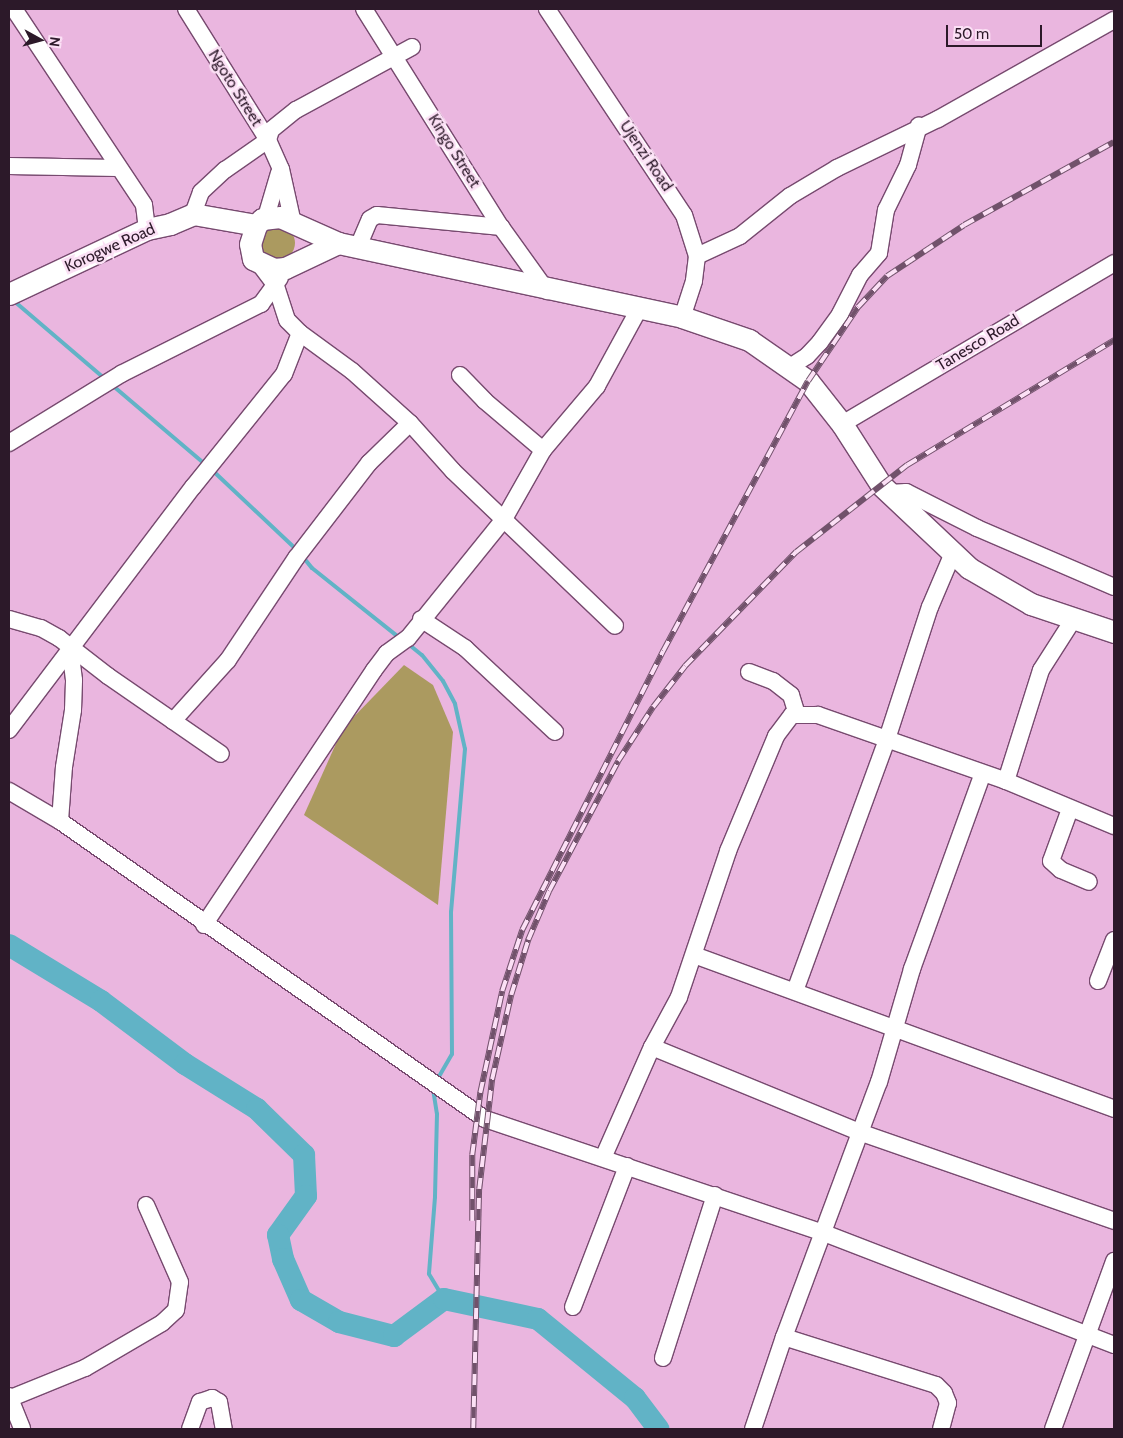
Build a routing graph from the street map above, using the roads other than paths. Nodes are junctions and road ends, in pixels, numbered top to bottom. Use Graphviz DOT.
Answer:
graph roads {
  1 [pos="14,9"];
  2 [pos="186,9"];
  3 [pos="364,9"];
  4 [pos="547,9"];
  5 [pos="1114,20"];
  6 [pos="412,47"];
  7 [pos="396,59"];
  8 [pos="919,125"];
  9 [pos="268,140"];
  10 [pos="9,166"];
  11 [pos="118,168"];
  12 [pos="281,169"];
  13 [pos="193,214"];
  14 [pos="217,217"];
  15 [pos="261,221"];
  16 [pos="295,225"];
  17 [pos="501,226"];
  18 [pos="147,229"];
  19 [pos="348,245"];
  20 [pos="697,256"];
  21 [pos="257,262"];
  22 [pos="1114,263"];
  23 [pos="285,273"];
  24 [pos="547,291"];
  25 [pos="9,294"];
  26 [pos="639,309"];
  27 [pos="682,318"];
  28 [pos="300,333"];
  29 [pos="790,368"];
  30 [pos="460,375"];
  31 [pos="410,423"];
  32 [pos="842,424"];
  33 [pos="9,443"];
  34 [pos="543,450"];
  35 [pos="890,493"];
  36 [pos="504,519"];
  37 [pos="953,553"];
  38 [pos="1114,587"];
  39 [pos="9,619"];
  40 [pos="421,619"];
  41 [pos="1073,620"];
  42 [pos="615,626"];
  43 [pos="1114,632"];
  44 [pos="70,647"];
  45 [pos="749,672"];
  46 [pos="796,715"];
  47 [pos="173,721"];
  48 [pos="9,730"];
  49 [pos="555,732"];
  50 [pos="887,739"];
  51 [pos="221,754"];
  52 [pos="983,773"];
  53 [pos="1006,782"];
  54 [pos="9,791"];
  55 [pos="1070,809"];
  56 [pos="60,820"];
  57 [pos="1114,826"];
  58 [pos="1089,882"];
  59 [pos="204,925"];
  60 [pos="1114,940"];
  61 [pos="694,955"];
  62 [pos="1098,981"];
  63 [pos="795,991"];
  64 [pos="894,1028"];
  65 [pos="652,1047"];
  66 [pos="1114,1109"];
  67 [pos="859,1132"];
  68 [pos="603,1158"];
  69 [pos="627,1166"];
  70 [pos="715,1195"];
  71 [pos="146,1206"];
  72 [pos="1114,1221"];
  73 [pos="824,1233"];
  74 [pos="1114,1261"];
  75 [pos="573,1307"];
  76 [pos="1087,1334"];
  77 [pos="784,1337"];
  78 [pos="1114,1345"];
  79 [pos="663,1358"];
  80 [pos="10,1397"];
  81 [pos="22,1429"];
  82 [pos="190,1429"];
  83 [pos="224,1429"];
  84 [pos="754,1429"];
  85 [pos="941,1429"];
  86 [pos="1053,1429"];
  1 -- 11 [label="street"];
  2 -- 9 [label="street, Ngoto Street"];
  3 -- 7 [label="street, Kingo Street"];
  4 -- 20 [label="street, Ujenzi Road"];
  5 -- 8 [label="street"];
  6 -- 7 [label="street"];
  7 -- 9 [label="street"];
  7 -- 17 [label="street, Kingo Street"];
  8 -- 20 [label="street"];
  8 -- 29 [label="street"];
  9 -- 12 [label="street, Ngoto Street"];
  9 -- 13 [label="street"];
  10 -- 11 [label="street"];
  11 -- 18 [label="street"];
  12 -- 15 [label="street"];
  12 -- 16 [label="street, Ngoto Street"];
  13 -- 14 [label="main road"];
  13 -- 18 [label="main road, Korogwe Road"];
  14 -- 15 [label="main road"];
  14 -- 21 [label="main road"];
  15 -- 16 [label="main road"];
  15 -- 21 [label="main road"];
  16 -- 19 [label="main road"];
  16 -- 23 [label="main road"];
  17 -- 19 [label="street"];
  17 -- 24 [label="street, Kingo Street"];
  18 -- 25 [label="main road, Korogwe Road"];
  19 -- 23 [label="main road"];
  19 -- 24 [label="main road"];
  20 -- 27 [label="street, Ujenzi Road"];
  21 -- 23 [label="main road"];
  22 -- 32 [label="street, Tanesco Road"];
  23 -- 28 [label="street"];
  23 -- 33 [label="street"];
  24 -- 26 [label="main road"];
  26 -- 27 [label="main road"];
  26 -- 34 [label="street"];
  27 -- 29 [label="main road"];
  28 -- 31 [label="street"];
  28 -- 44 [label="street"];
  29 -- 32 [label="main road"];
  30 -- 34 [label="street"];
  31 -- 36 [label="street"];
  31 -- 47 [label="street"];
  32 -- 35 [label="main road"];
  34 -- 36 [label="street"];
  35 -- 37 [label="main road"];
  35 -- 38 [label="street"];
  36 -- 40 [label="street"];
  36 -- 42 [label="street"];
  37 -- 41 [label="main road"];
  37 -- 50 [label="street"];
  39 -- 44 [label="street"];
  40 -- 49 [label="street"];
  40 -- 59 [label="street"];
  41 -- 43 [label="main road"];
  41 -- 53 [label="street"];
  44 -- 47 [label="street"];
  44 -- 48 [label="street"];
  44 -- 56 [label="street"];
  45 -- 46 [label="street"];
  46 -- 50 [label="street"];
  46 -- 61 [label="street"];
  47 -- 51 [label="street"];
  50 -- 52 [label="street"];
  50 -- 63 [label="street"];
  52 -- 53 [label="street"];
  52 -- 64 [label="street"];
  53 -- 55 [label="street"];
  54 -- 56 [label="street"];
  55 -- 57 [label="street"];
  55 -- 58 [label="street"];
  56 -- 59 [label="street"];
  59 -- 68 [label="street"];
  60 -- 62 [label="street"];
  61 -- 63 [label="street"];
  61 -- 65 [label="street"];
  63 -- 64 [label="street"];
  64 -- 66 [label="street"];
  64 -- 67 [label="street"];
  65 -- 67 [label="street"];
  65 -- 68 [label="street"];
  67 -- 72 [label="street"];
  67 -- 73 [label="street"];
  68 -- 69 [label="street"];
  69 -- 70 [label="street"];
  69 -- 75 [label="street"];
  70 -- 73 [label="street"];
  70 -- 79 [label="street"];
  71 -- 80 [label="street"];
  73 -- 76 [label="street"];
  73 -- 77 [label="street"];
  74 -- 76 [label="street"];
  76 -- 78 [label="street"];
  76 -- 86 [label="street"];
  77 -- 84 [label="street"];
  77 -- 85 [label="street"];
  80 -- 81 [label="street"];
  82 -- 83 [label="street"];
}
